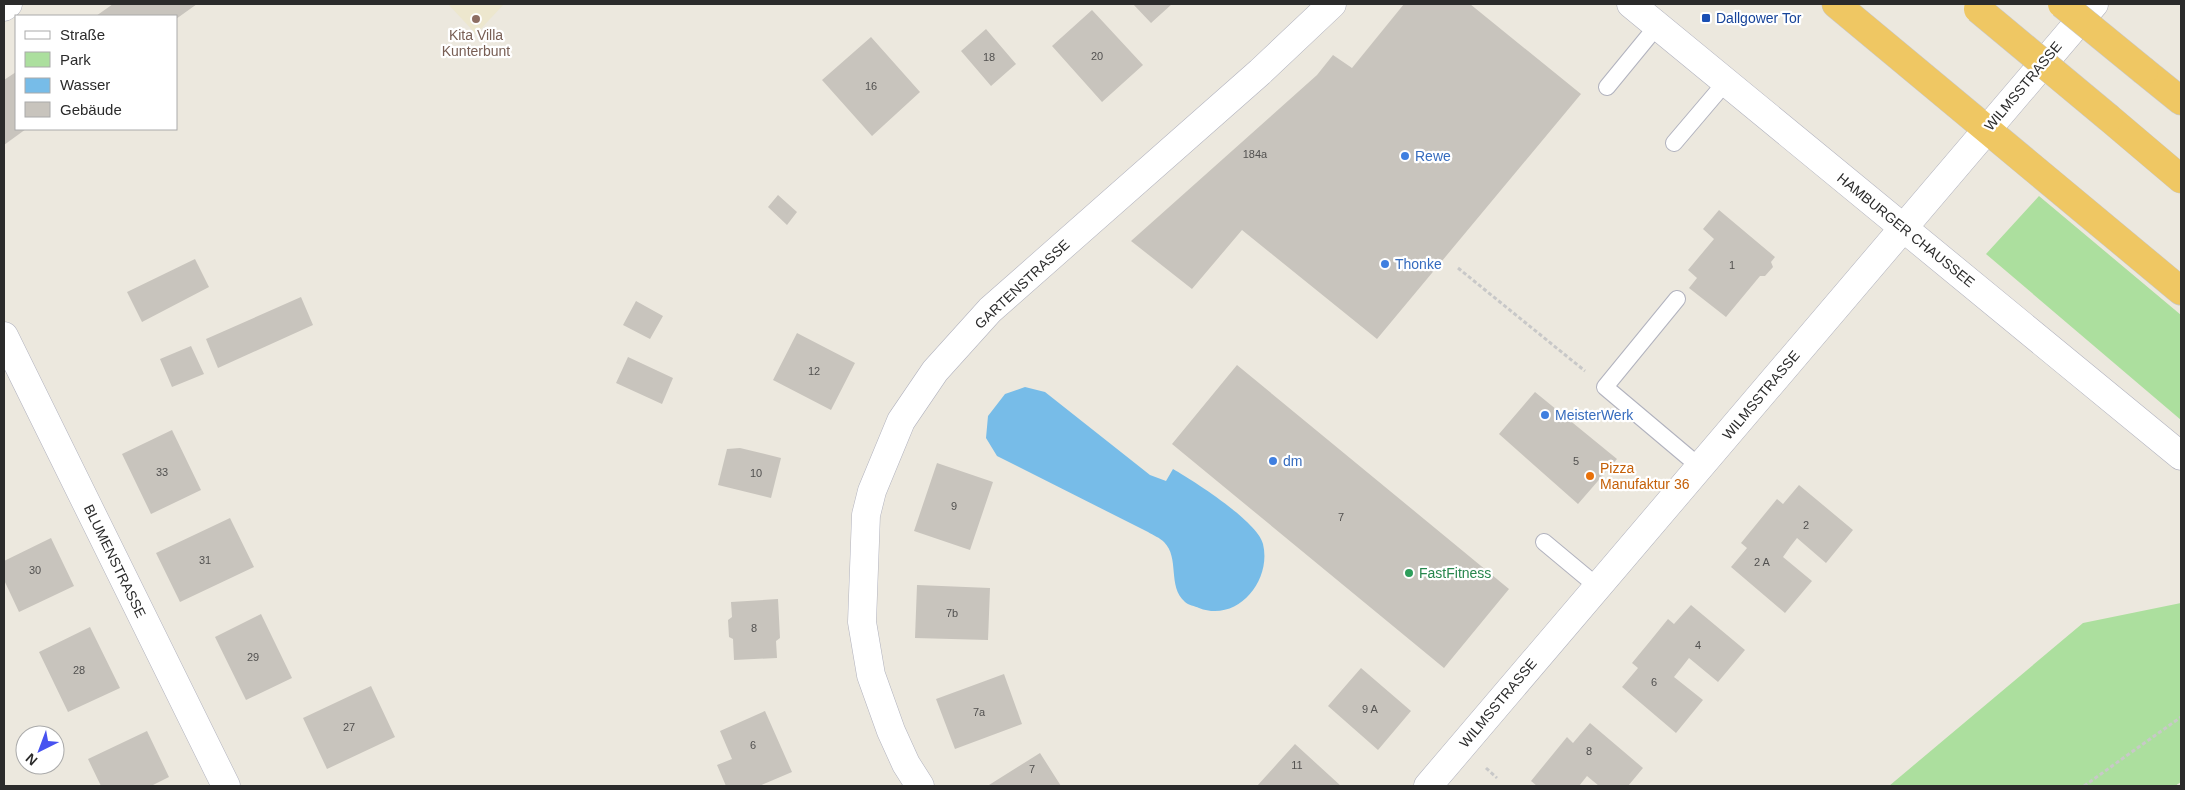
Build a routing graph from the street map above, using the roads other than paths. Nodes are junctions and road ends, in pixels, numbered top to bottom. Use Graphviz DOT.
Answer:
graph roads {
  1 [pos="8,4"];
  2 [pos="1332,4"];
  3 [pos="1631,4"];
  4 [pos="1836,4"];
  5 [pos="2062,4"];
  6 [pos="2094,4"];
  7 [pos="1975,6"];
  8 [pos="4,7"];
  9 [pos="1657,26"];
  10 [pos="1725,83"];
  11 [pos="1608,87"];
  12 [pos="2181,101"];
  13 [pos="1988,128"];
  14 [pos="1674,143"];
  15 [pos="2181,179"];
  16 [pos="1904,228"];
  17 [pos="2181,291"];
  18 [pos="1677,299"];
  19 [pos="4,336"];
  20 [pos="2181,456"];
  21 [pos="1700,467"];
  22 [pos="1544,542"];
  23 [pos="1598,587"];
  24 [pos="226,786"];
  25 [pos="920,786"];
  26 [pos="1428,786"];
  1 -- 8 [label="street"];
  2 -- 25 [label="street, GARTENSTRASSE"];
  3 -- 9 [label="street, HAMBURGER CHAUSSEE"];
  4 -- 13 [label="highway"];
  5 -- 12 [label="highway, bridge"];
  6 -- 13 [label="street, WILMSSTRASSE"];
  7 -- 15 [label="highway, bridge"];
  9 -- 10 [label="street, HAMBURGER CHAUSSEE"];
  9 -- 11 [label="lane"];
  10 -- 14 [label="lane"];
  10 -- 16 [label="street, HAMBURGER CHAUSSEE"];
  13 -- 16 [label="street, WILMSSTRASSE"];
  13 -- 17 [label="highway"];
  16 -- 20 [label="street, HAMBURGER CHAUSSEE"];
  16 -- 21 [label="street, WILMSSTRASSE"];
  18 -- 21 [label="lane"];
  19 -- 24 [label="street, BLUMENSTRASSE"];
  21 -- 23 [label="street, WILMSSTRASSE"];
  22 -- 23 [label="lane"];
  23 -- 26 [label="street, WILMSSTRASSE"];
}
